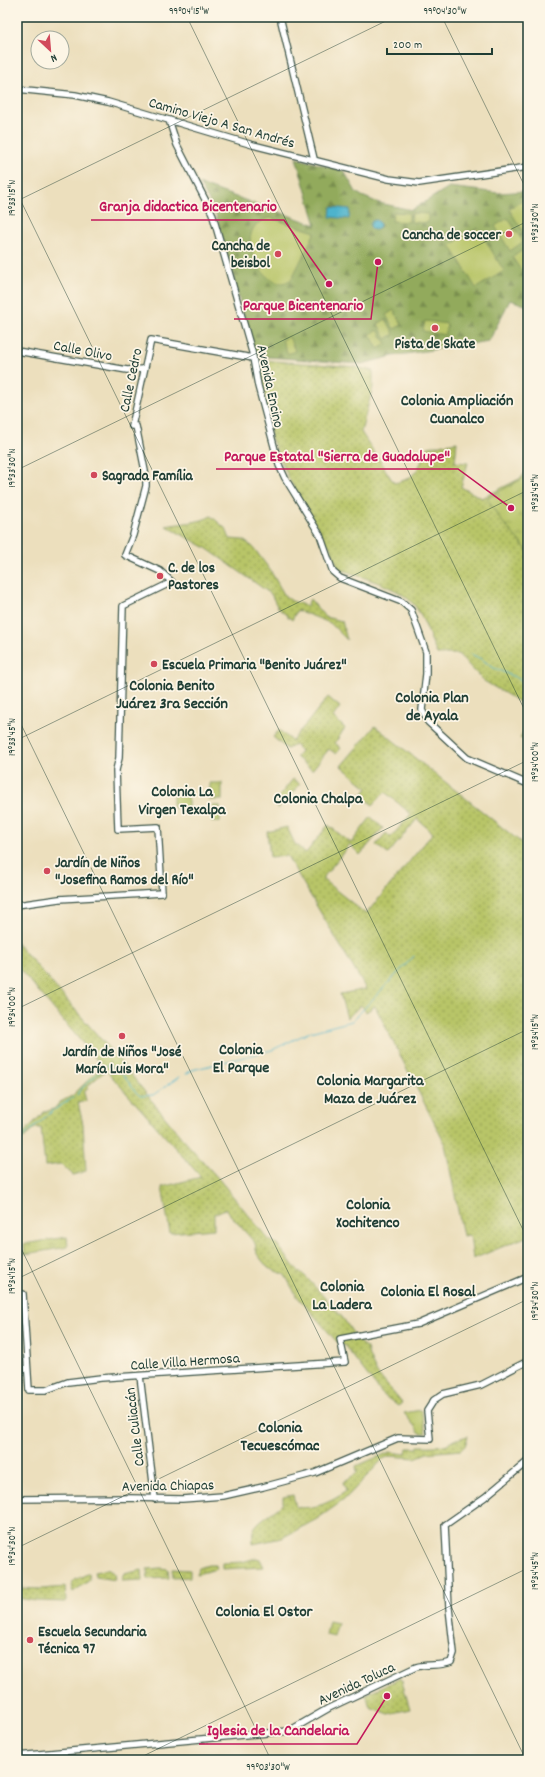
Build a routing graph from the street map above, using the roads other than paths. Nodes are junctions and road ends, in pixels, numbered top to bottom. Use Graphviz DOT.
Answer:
graph roads {
  1 [pos="280,17"];
  2 [pos="17,89"];
  3 [pos="169,120"];
  4 [pos="314,159"];
  5 [pos="528,167"];
  6 [pos="17,352"];
  7 [pos="253,358"];
  8 [pos="144,369"];
  9 [pos="528,784"];
  10 [pos="17,905"];
  11 [pos="528,1277"];
  12 [pos="20,1294"];
  13 [pos="528,1361"];
  14 [pos="140,1376"];
  15 [pos="528,1461"];
  16 [pos="17,1499"];
  17 [pos="155,1499"];
  18 [pos="17,1756"];
  1 -- 4 [label="street"];
  2 -- 3 [label="street, Camino Viejo A San Andrés"];
  3 -- 4 [label="street, Camino Viejo A San Andrés"];
  3 -- 7 [label="street, Avenida Encino"];
  4 -- 5 [label="street, Camino Viejo A San Andrés"];
  6 -- 8 [label="street, Calle Olivo"];
  7 -- 8 [label="street, Calle Cedro"];
  7 -- 9 [label="street, Avenida Encino"];
  8 -- 10 [label="street, Calle Cedro"];
  11 -- 14 [label="street, Calle Villa Hermosa"];
  12 -- 14 [label="street, Calle Villa Hermosa"];
  13 -- 17 [label="street, Avenida Chiapas"];
  14 -- 17 [label="street, Calle Culiacán"];
  15 -- 18 [label="street, Avenida Toluca"];
  16 -- 17 [label="street, Avenida Chiapas"];
}
